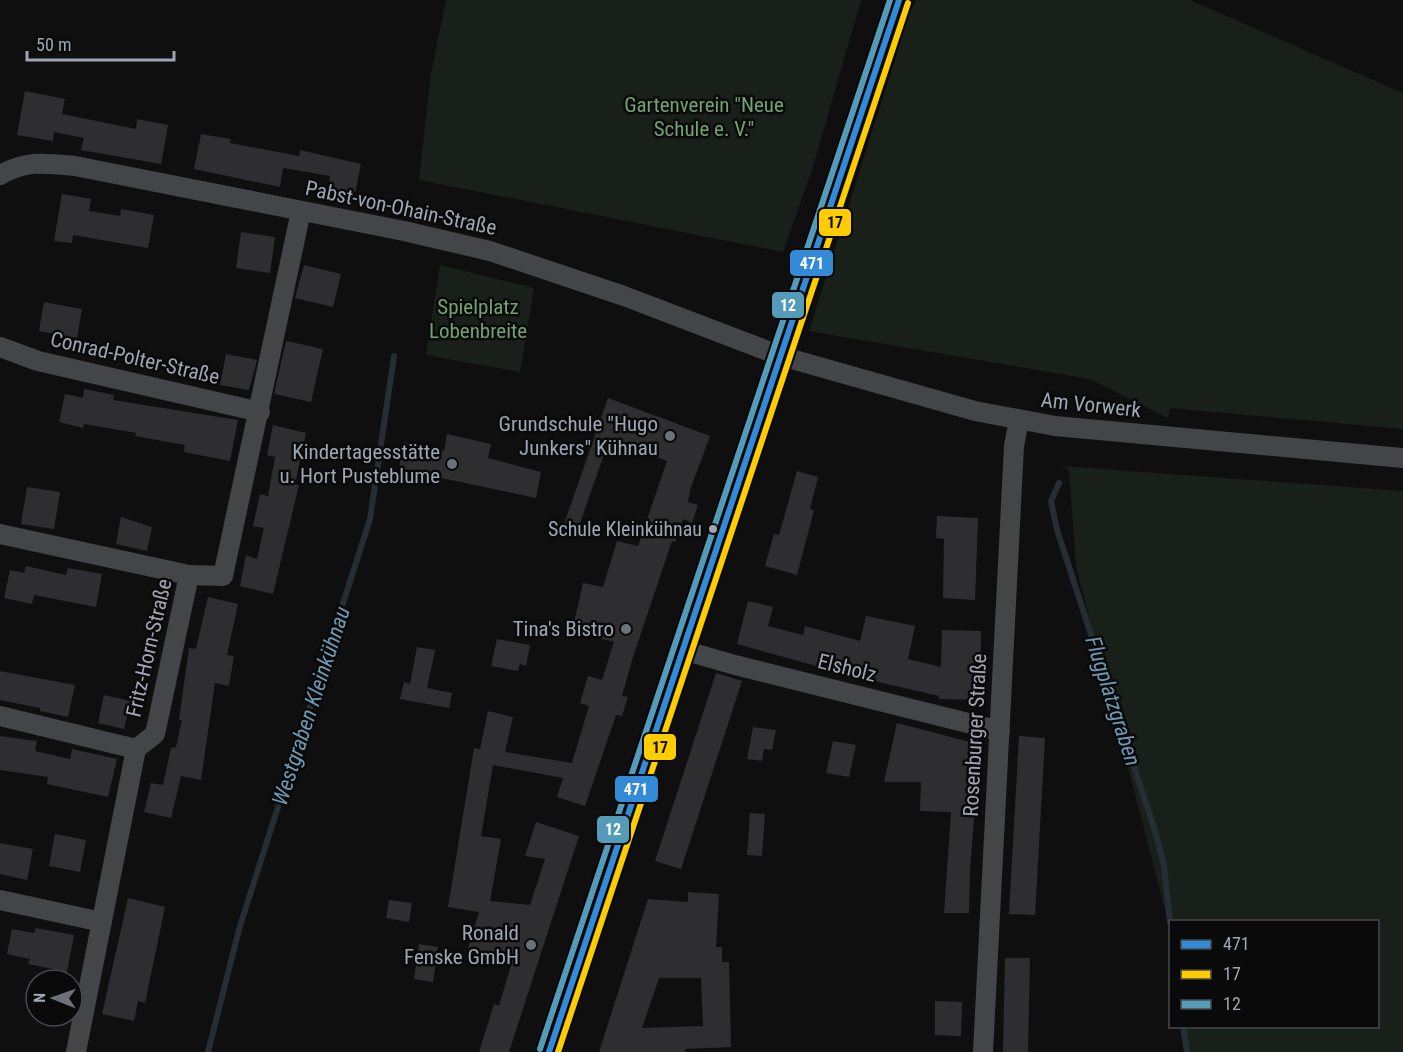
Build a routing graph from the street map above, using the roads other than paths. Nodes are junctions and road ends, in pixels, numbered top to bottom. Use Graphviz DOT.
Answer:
graph roads {
  1 [pos="898,0"];
  2 [pos="0,175"];
  3 [pos="301,211"];
  4 [pos="0,347"];
  5 [pos="781,356"];
  6 [pos="260,412"];
  7 [pos="1019,420"];
  8 [pos="1403,458"];
  9 [pos="0,534"];
  10 [pos="189,575"];
  11 [pos="683,650"];
  12 [pos="0,716"];
  13 [pos="1000,731"];
  14 [pos="136,749"];
  15 [pos="0,900"];
  16 [pos="102,922"];
  17 [pos="76,1052"];
  18 [pos="549,1052"];
  19 [pos="983,1052"];
  1 -- 5 [label="street"];
  2 -- 3 [label="street, Pabst-von-Ohain-Straße"];
  3 -- 5 [label="street, Pabst-von-Ohain-Straße"];
  3 -- 6 [label="street, Fritz-Horn-Straße"];
  4 -- 6 [label="street, Conrad-Polter-Straße"];
  5 -- 7 [label="street, Am Vorwerk"];
  5 -- 11 [label="street"];
  6 -- 10 [label="street, Fritz-Horn-Straße"];
  7 -- 8 [label="street, Am Vorwerk"];
  7 -- 13 [label="street, Rosenburger Straße"];
  9 -- 10 [label="street"];
  10 -- 14 [label="street, Fritz-Horn-Straße"];
  11 -- 13 [label="street, Elsholz"];
  11 -- 18 [label="street"];
  12 -- 14 [label="street"];
  13 -- 19 [label="street, Rosenburger Straße"];
  14 -- 16 [label="street, Fritz-Horn-Straße"];
  15 -- 16 [label="street"];
  16 -- 17 [label="street, Fritz-Horn-Straße"];
}
